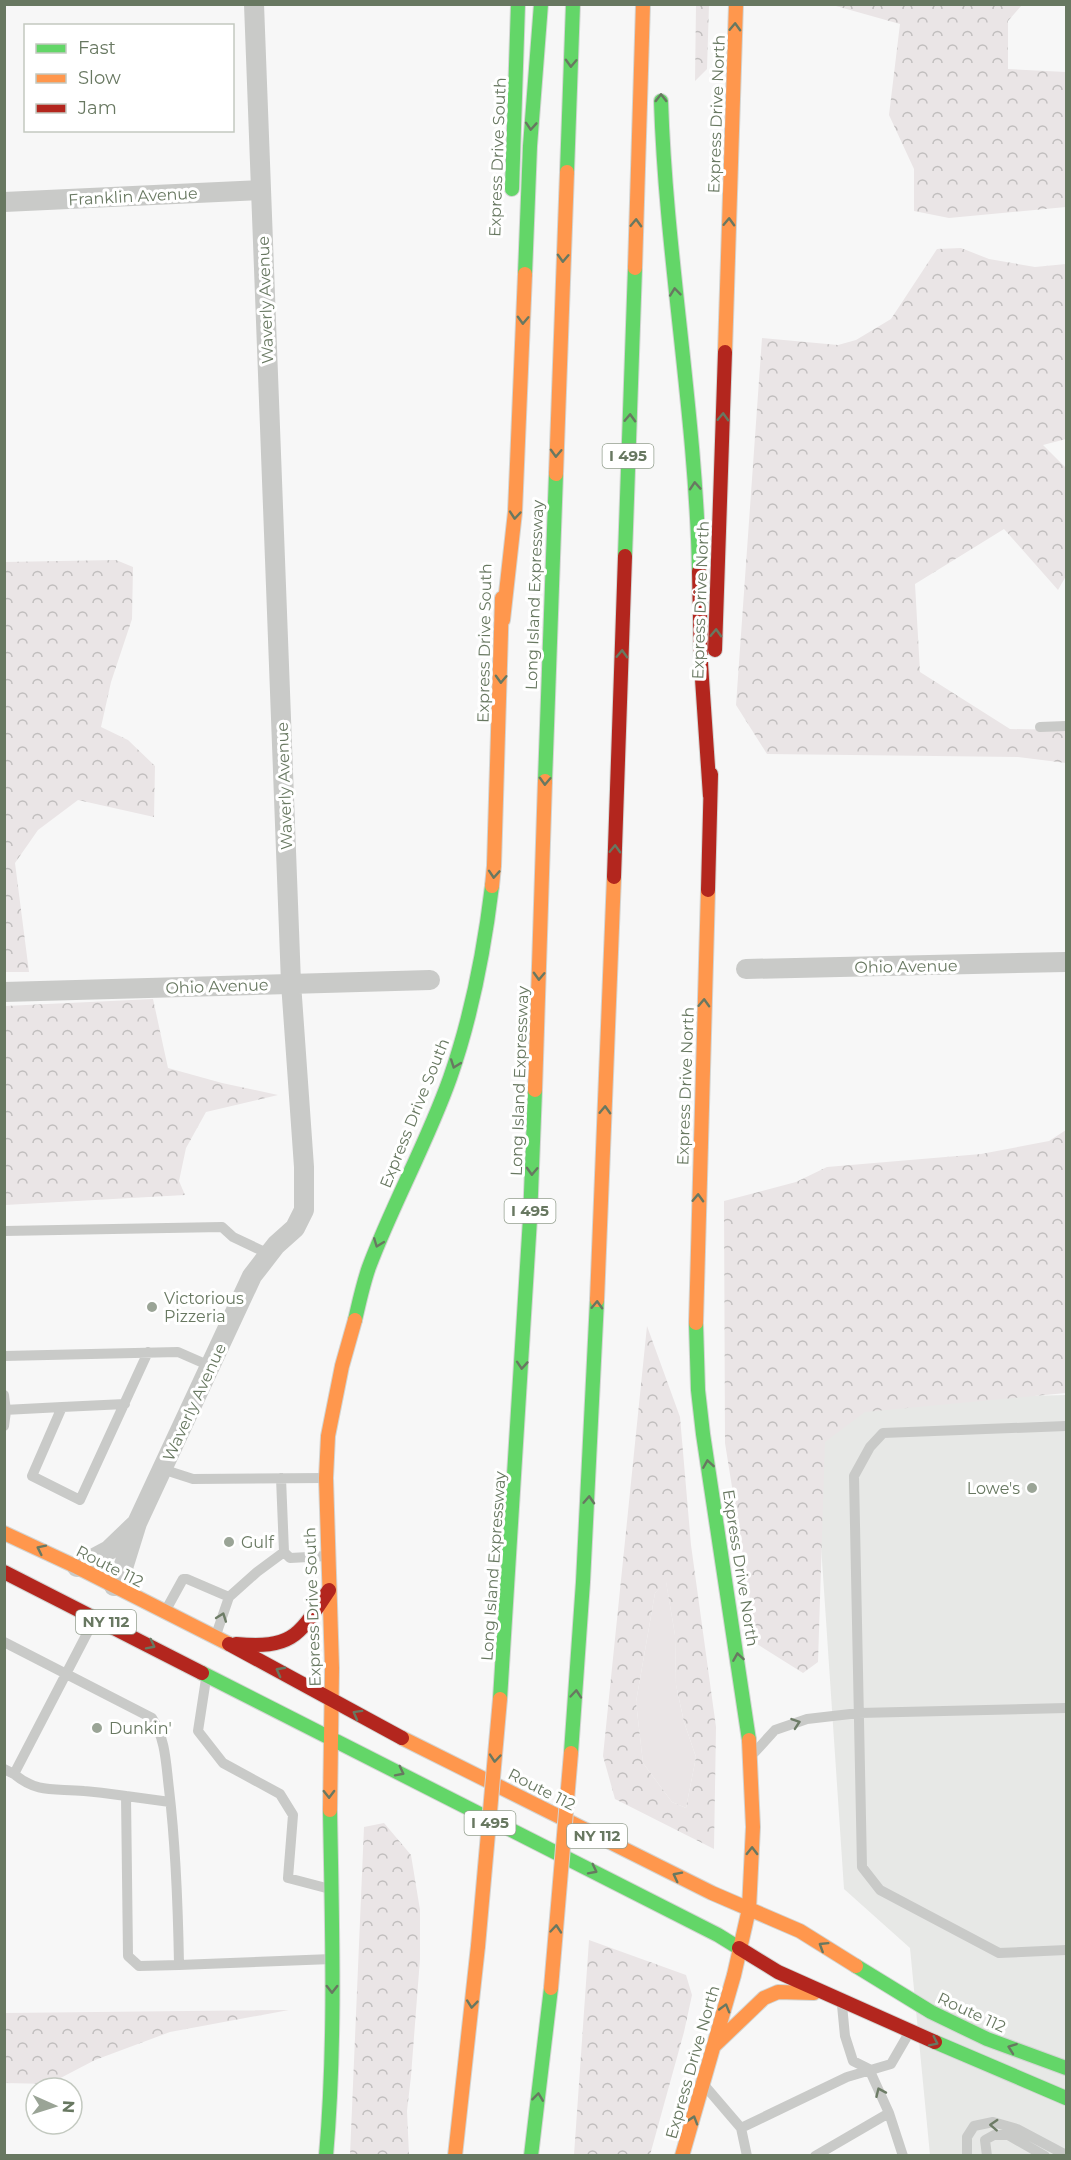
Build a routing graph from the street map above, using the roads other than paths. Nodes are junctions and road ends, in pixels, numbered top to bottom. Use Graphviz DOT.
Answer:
graph roads {
  1 [pos="254,4"];
  2 [pos="518,4"];
  3 [pos="541,4"];
  4 [pos="573,4"];
  5 [pos="643,4"];
  6 [pos="736,4"];
  7 [pos="661,83"];
  8 [pos="261,190"];
  9 [pos="512,197"];
  10 [pos="4,202"];
  11 [pos="502,489"];
  12 [pos="502,620"];
  13 [pos="1066,726"];
  14 [pos="1040,727"];
  15 [pos="710,796"];
  16 [pos="1066,962"];
  17 [pos="747,969"];
  18 [pos="430,980"];
  19 [pos="291,983"];
  20 [pos="4,992"];
  21 [pos="4,1231"];
  22 [pos="269,1254"];
  23 [pos="148,1352"];
  24 [pos="4,1356"];
  25 [pos="210,1366"];
  26 [pos="4,1395"];
  27 [pos="124,1404"];
  28 [pos="63,1407"];
  29 [pos="5,1410"];
  30 [pos="4,1426"];
  31 [pos="1066,1426"];
  32 [pos="162,1469"];
  33 [pos="281,1478"];
  34 [pos="326,1478"];
  35 [pos="137,1523"];
  36 [pos="4,1533"];
  37 [pos="284,1552"];
  38 [pos="327,1556"];
  39 [pos="76,1567"];
  40 [pos="4,1571"];
  41 [pos="67,1588"];
  42 [pos="106,1589"];
  43 [pos="329,1590"];
  44 [pos="229,1597"];
  45 [pos="166,1612"];
  46 [pos="95,1617"];
  47 [pos="221,1640"];
  48 [pos="4,1642"];
  49 [pos="207,1673"];
  50 [pos="65,1674"];
  51 [pos="331,1699"];
  52 [pos="1066,1708"];
  53 [pos="859,1713"];
  54 [pos="330,1736"];
  55 [pos="751,1757"];
  56 [pos="9,1772"];
  57 [pos="126,1796"];
  58 [pos="170,1802"];
  59 [pos="331,1889"];
  60 [pos="749,1909"];
  61 [pos="739,1950"];
  62 [pos="1066,1950"];
  63 [pos="332,1959"];
  64 [pos="179,1965"];
  65 [pos="824,1994"];
  66 [pos="842,2002"];
  67 [pos="911,2030"];
  68 [pos="715,2045"];
  69 [pos="1048,2061"];
  70 [pos="1066,2062"];
  71 [pos="1066,2068"];
  72 [pos="869,2069"];
  73 [pos="704,2084"];
  74 [pos="1066,2098"];
  75 [pos="889,2113"];
  76 [pos="741,2127"];
  77 [pos="1066,2155"];
  78 [pos="326,2156"];
  79 [pos="455,2156"];
  80 [pos="531,2156"];
  81 [pos="682,2156"];
  82 [pos="747,2156"];
  83 [pos="815,2156"];
  84 [pos="903,2156"];
  85 [pos="967,2156"];
  86 [pos="987,2156"];
  87 [pos="1045,2156"];
  1 -- 8 [label="street, Waverly Avenue"];
  2 -- 9 [label="main road, Express Drive South"];
  3 -- 12 [label="main road, one-way"];
  4 -- 79 [label="main road, Long Island Expressway / I 495, one-way, bridge"];
  80 -- 5 [label="main road, I 495, one-way, bridge"];
  15 -- 6 [label="main road, Express Drive North, one-way"];
  15 -- 7 [label="main road, one-way"];
  8 -- 10 [label="street, Franklin Avenue"];
  8 -- 19 [label="street, Waverly Avenue"];
  11 -- 12 [label="main road, Express Drive South"];
  12 -- 34 [label="main road, Express Drive South, one-way"];
  13 -- 14 [label="lane"];
  55 -- 15 [label="main road, Express Drive North, one-way"];
  16 -- 17 [label="street, Ohio Avenue"];
  18 -- 19 [label="street, Ohio Avenue"];
  19 -- 20 [label="street, Ohio Avenue"];
  19 -- 22 [label="street, Waverly Avenue"];
  21 -- 22 [label="lane"];
  22 -- 25 [label="street, Waverly Avenue"];
  23 -- 24 [label="lane"];
  23 -- 25 [label="lane"];
  23 -- 27 [label="lane"];
  25 -- 32 [label="street, Waverly Avenue"];
  26 -- 29 [label="lane"];
  27 -- 28 [label="lane"];
  27 -- 28 [label="lane"];
  28 -- 29 [label="lane"];
  29 -- 30 [label="lane"];
  31 -- 53 [label="lane"];
  32 -- 33 [label="lane"];
  32 -- 35 [label="street, Waverly Avenue"];
  33 -- 34 [label="lane"];
  33 -- 37 [label="lane"];
  34 -- 38 [label="main road, Express Drive South"];
  35 -- 39 [label="street, Waverly Avenue"];
  35 -- 42 [label="street, Waverly Avenue"];
  39 -- 36 [label="main road, Route 112 / NY 112, one-way"];
  37 -- 38 [label="lane"];
  37 -- 44 [label="lane"];
  38 -- 43 [label="main road, Express Drive South"];
  39 -- 42 [label="main road, Route 112 / NY 112"];
  40 -- 41 [label="main road"];
  40 -- 46 [label="main road, NY 112"];
  42 -- 45 [label="main road, Route 112 / NY 112"];
  43 -- 47 [label="main road"];
  43 -- 51 [label="main road, Express Drive South"];
  44 -- 45 [label="lane"];
  47 -- 44 [label="lane, one-way"];
  45 -- 47 [label="main road, Route 112 / NY 112"];
  46 -- 49 [label="main road, NY 112, one-way"];
  46 -- 50 [label="lane"];
  51 -- 47 [label="main road, Route 112 / NY 112, one-way"];
  48 -- 50 [label="lane"];
  49 -- 54 [label="main road, NY 112"];
  49 -- 59 [label="lane"];
  50 -- 56 [label="lane"];
  50 -- 58 [label="lane"];
  51 -- 54 [label="main road, Express Drive South"];
  60 -- 51 [label="main road, Route 112 / NY 112, one-way"];
  52 -- 53 [label="lane"];
  55 -- 53 [label="lane, one-way"];
  53 -- 62 [label="lane"];
  54 -- 59 [label="main road, Express Drive South, one-way"];
  54 -- 61 [label="main road, NY 112, one-way"];
  60 -- 55 [label="main road, Express Drive North, one-way"];
  56 -- 57 [label="lane"];
  57 -- 58 [label="lane"];
  57 -- 64 [label="lane"];
  58 -- 64 [label="lane"];
  59 -- 63 [label="main road, Express Drive South"];
  60 -- 61 [label="main road, Express Drive North"];
  69 -- 60 [label="main road, Route 112 / NY 112, one-way"];
  61 -- 65 [label="main road, NY 112"];
  68 -- 61 [label="main road, Express Drive North, one-way"];
  63 -- 64 [label="lane"];
  63 -- 78 [label="main road, Express Drive South, one-way"];
  65 -- 66 [label="main road, NY 112"];
  65 -- 68 [label="main road"];
  66 -- 67 [label="main road, NY 112"];
  66 -- 72 [label="lane"];
  67 -- 72 [label="lane"];
  67 -- 74 [label="main road, NY 112, one-way"];
  68 -- 73 [label="main road, Express Drive North"];
  69 -- 70 [label="lane"];
  69 -- 71 [label="main road, Route 112 / NY 112"];
  75 -- 72 [label="lane, one-way"];
  72 -- 76 [label="lane"];
  73 -- 76 [label="lane"];
  81 -- 73 [label="main road, Express Drive North, one-way"];
  75 -- 83 [label="lane"];
  75 -- 84 [label="lane"];
  76 -- 82 [label="lane"];
  77 -- 85 [label="lane, one-way"];
  86 -- 87 [label="lane"];
}
